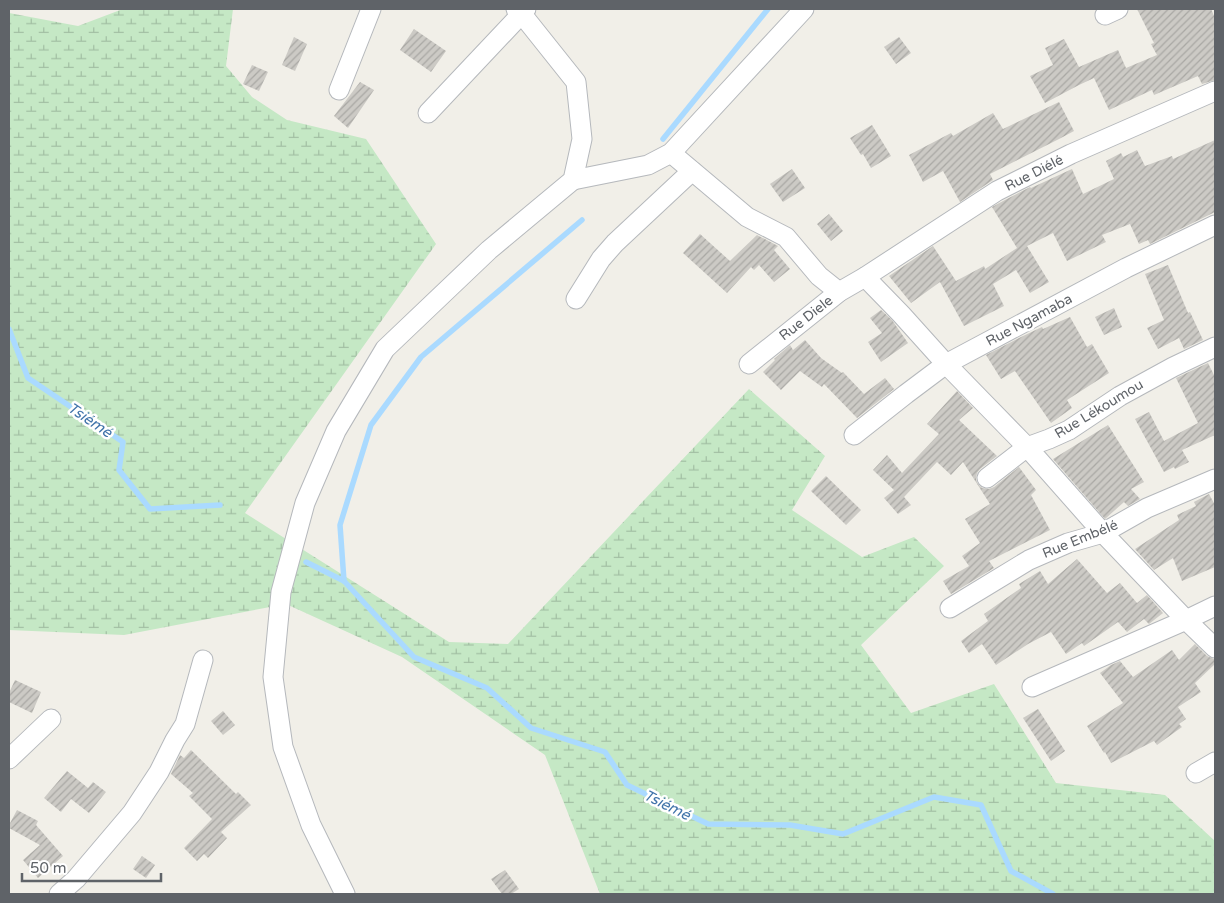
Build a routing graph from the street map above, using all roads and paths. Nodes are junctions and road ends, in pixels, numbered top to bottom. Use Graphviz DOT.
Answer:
graph roads {
  1 [pos="371,9"];
  2 [pos="804,9"];
  3 [pos="521,10"];
  4 [pos="339,90"];
  5 [pos="1215,91"];
  6 [pos="428,113"];
  7 [pos="671,153"];
  8 [pos="692,171"];
  9 [pos="573,180"];
  10 [pos="1215,225"];
  11 [pos="865,277"];
  12 [pos="839,292"];
  13 [pos="576,299"];
  14 [pos="1215,347"];
  15 [pos="749,364"];
  16 [pos="946,364"];
  17 [pos="854,435"];
  18 [pos="1027,447"];
  19 [pos="987,478"];
  20 [pos="1215,479"];
  21 [pos="1103,532"];
  22 [pos="1215,606"];
  23 [pos="950,608"];
  24 [pos="1186,620"];
  25 [pos="1215,648"];
  26 [pos="203,660"];
  27 [pos="1032,687"];
  28 [pos="51,719"];
  29 [pos="9,759"];
  30 [pos="1215,762"];
  31 [pos="1196,773"];
  32 [pos="59,894"];
  33 [pos="344,894"];
  1 -- 4 [label="street"];
  2 -- 7 [label="street"];
  3 -- 6 [label="street"];
  3 -- 9 [label="street"];
  5 -- 11 [label="street, Rue Diélé"];
  7 -- 8 [label="street"];
  7 -- 9 [label="street"];
  8 -- 12 [label="street"];
  8 -- 13 [label="street"];
  9 -- 33 [label="street"];
  10 -- 16 [label="street, Rue Ngamaba"];
  11 -- 12 [label="street, Rue Diele"];
  11 -- 16 [label="street"];
  12 -- 15 [label="street, Rue Diele"];
  14 -- 18 [label="street, Rue Lékoumou"];
  16 -- 17 [label="street, Rue Ngamaba"];
  16 -- 18 [label="street"];
  18 -- 19 [label="street, Rue Lékoumou"];
  18 -- 21 [label="street"];
  20 -- 21 [label="street, Rue Embélé"];
  21 -- 23 [label="street, Rue Embélé"];
  21 -- 24 [label="street"];
  22 -- 24 [label="street"];
  24 -- 25 [label="street"];
  24 -- 27 [label="street"];
  26 -- 32 [label="street"];
  28 -- 29 [label="street"];
  30 -- 31 [label="street"];
}
